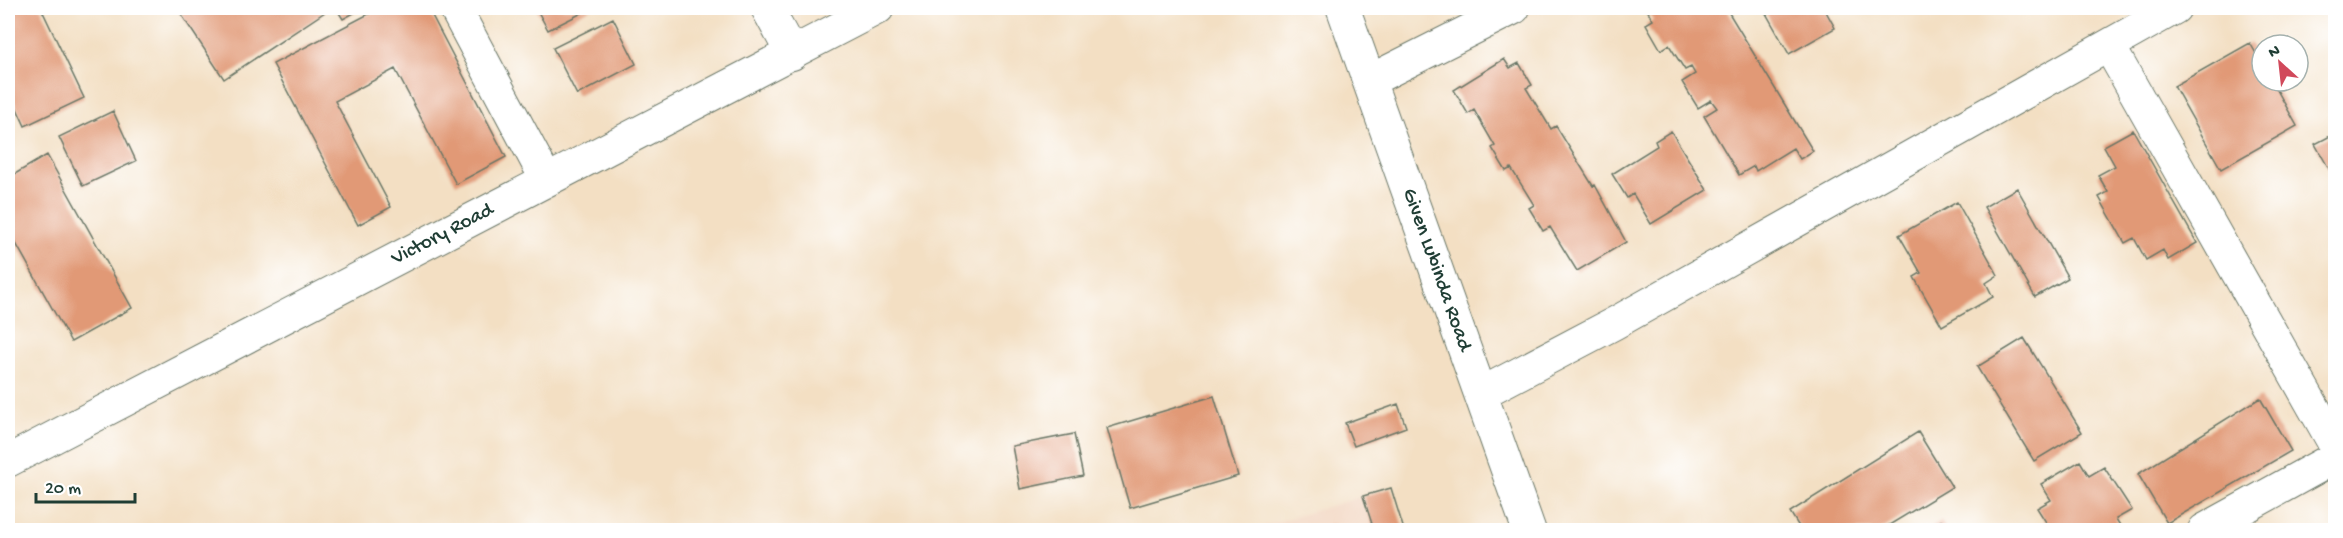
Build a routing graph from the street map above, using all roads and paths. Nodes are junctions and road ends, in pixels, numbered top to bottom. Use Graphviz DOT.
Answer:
graph roads {
  1 [pos="455,8"];
  2 [pos="767,8"];
  3 [pos="878,8"];
  4 [pos="1343,8"];
  5 [pos="1514,8"];
  6 [pos="2175,8"];
  7 [pos="2109,46"];
  8 [pos="792,54"];
  9 [pos="1371,80"];
  10 [pos="546,179"];
  11 [pos="1482,393"];
  12 [pos="2336,447"];
  13 [pos="2336,457"];
  14 [pos="8,461"];
  15 [pos="1529,531"];
  16 [pos="2204,531"];
  1 -- 10 [label="street"];
  2 -- 8 [label="street"];
  3 -- 8 [label="street, Victory Road"];
  4 -- 9 [label="street, Given Lubinda Road"];
  5 -- 9 [label="street"];
  6 -- 7 [label="street"];
  7 -- 11 [label="street"];
  7 -- 12 [label="street"];
  8 -- 10 [label="street, Victory Road"];
  9 -- 11 [label="street, Given Lubinda Road"];
  10 -- 14 [label="street, Victory Road"];
  11 -- 15 [label="street, Given Lubinda Road"];
  13 -- 16 [label="street"];
}
